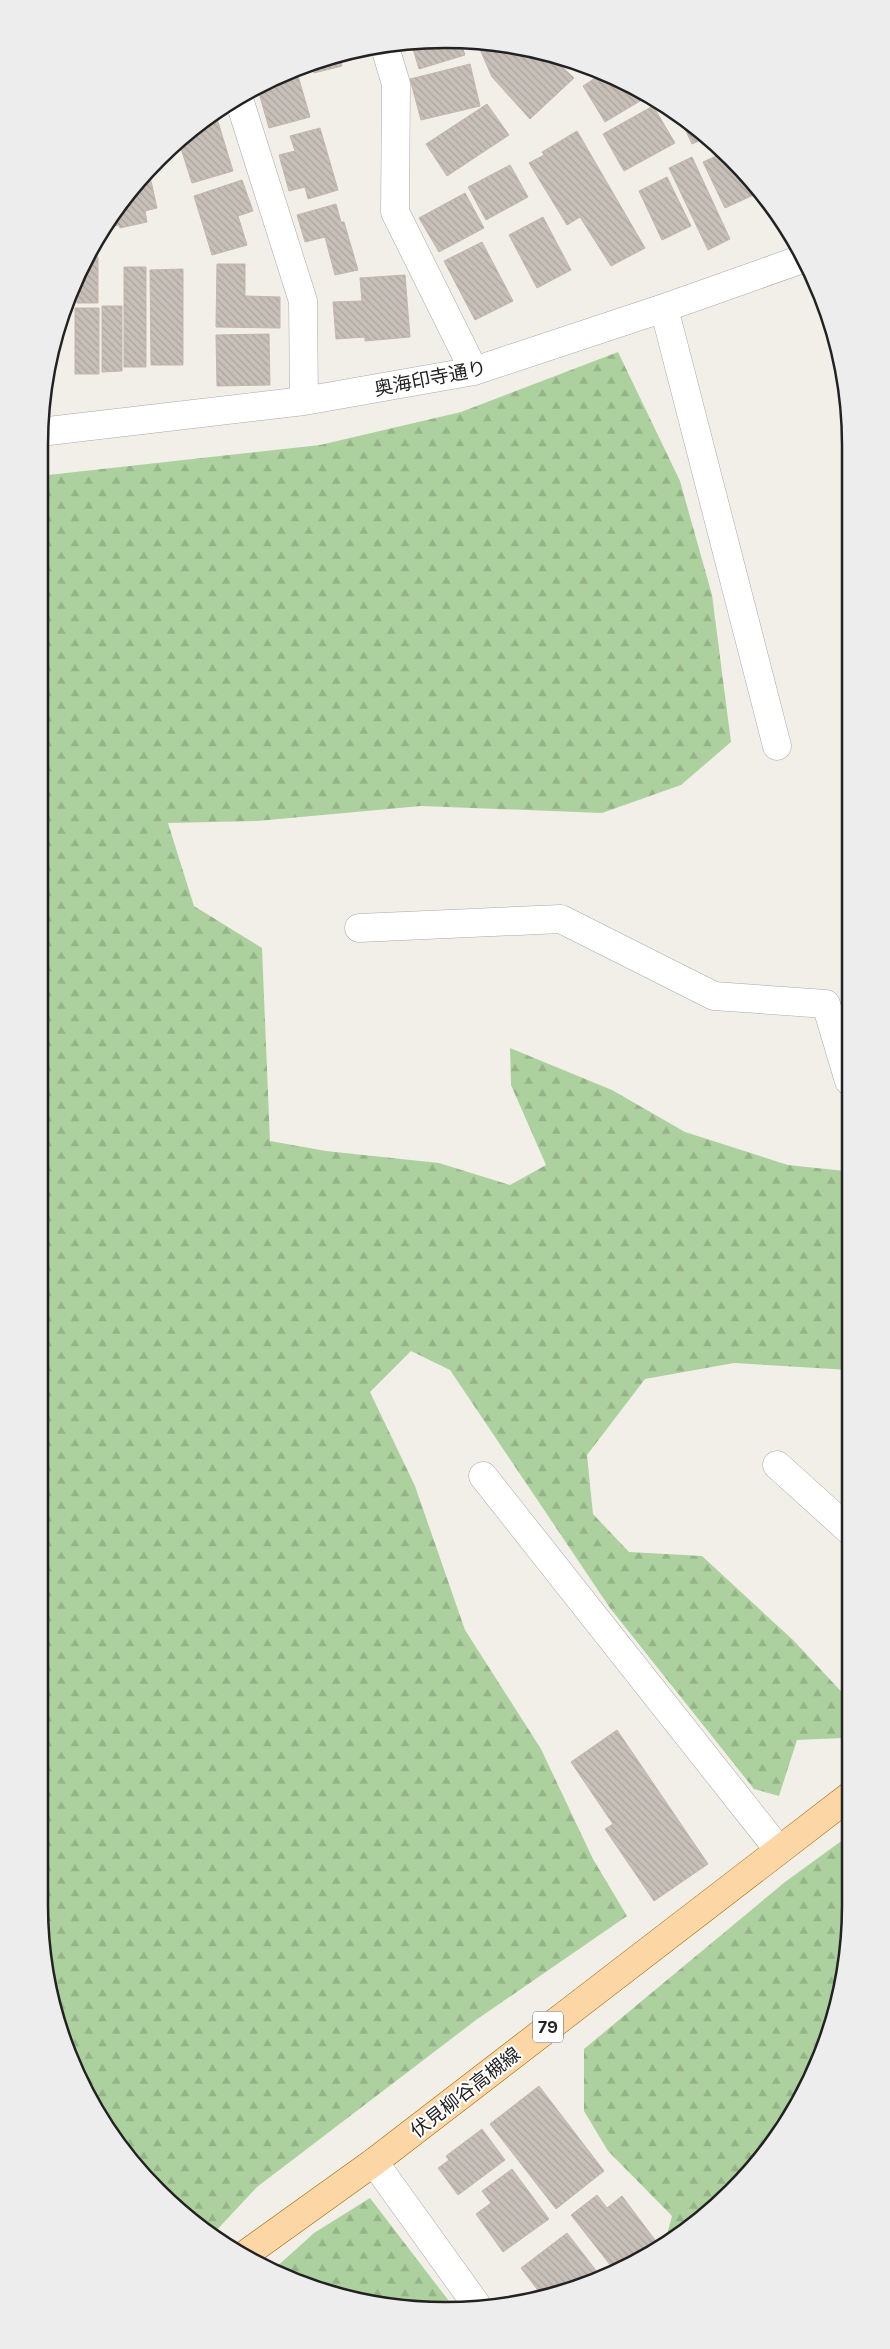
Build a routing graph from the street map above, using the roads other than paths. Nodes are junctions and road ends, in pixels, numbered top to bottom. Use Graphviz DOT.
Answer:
graph roads {
  1 [pos="386,52"];
  2 [pos="241,104"];
  3 [pos="797,260"];
  4 [pos="664,308"];
  5 [pos="474,372"];
  6 [pos="304,400"];
  7 [pos="48,431"];
  8 [pos="777,746"];
  9 [pos="359,928"];
  10 [pos="842,1058"];
  11 [pos="777,1465"];
  12 [pos="483,1476"];
  13 [pos="842,1524"];
  14 [pos="842,1802"];
  15 [pos="778,1849"];
  16 [pos="374,2162"];
  17 [pos="251,2251"];
  18 [pos="474,2301"];
  1 -- 5 [label="street"];
  2 -- 6 [label="street"];
  3 -- 4 [label="street, 奥海印寺通り"];
  4 -- 5 [label="street, 奥海印寺通り"];
  4 -- 8 [label="street"];
  5 -- 6 [label="street, 奥海印寺通り"];
  6 -- 7 [label="street, 奥海印寺通り"];
  9 -- 10 [label="street"];
  11 -- 13 [label="street"];
  12 -- 15 [label="street"];
  14 -- 15 [label="main road, 伏見柳谷高槻線 / 79"];
  15 -- 16 [label="main road, 伏見柳谷高槻線 / 79"];
  16 -- 17 [label="main road, 伏見柳谷高槻線 / 79"];
  16 -- 18 [label="street"];
}
